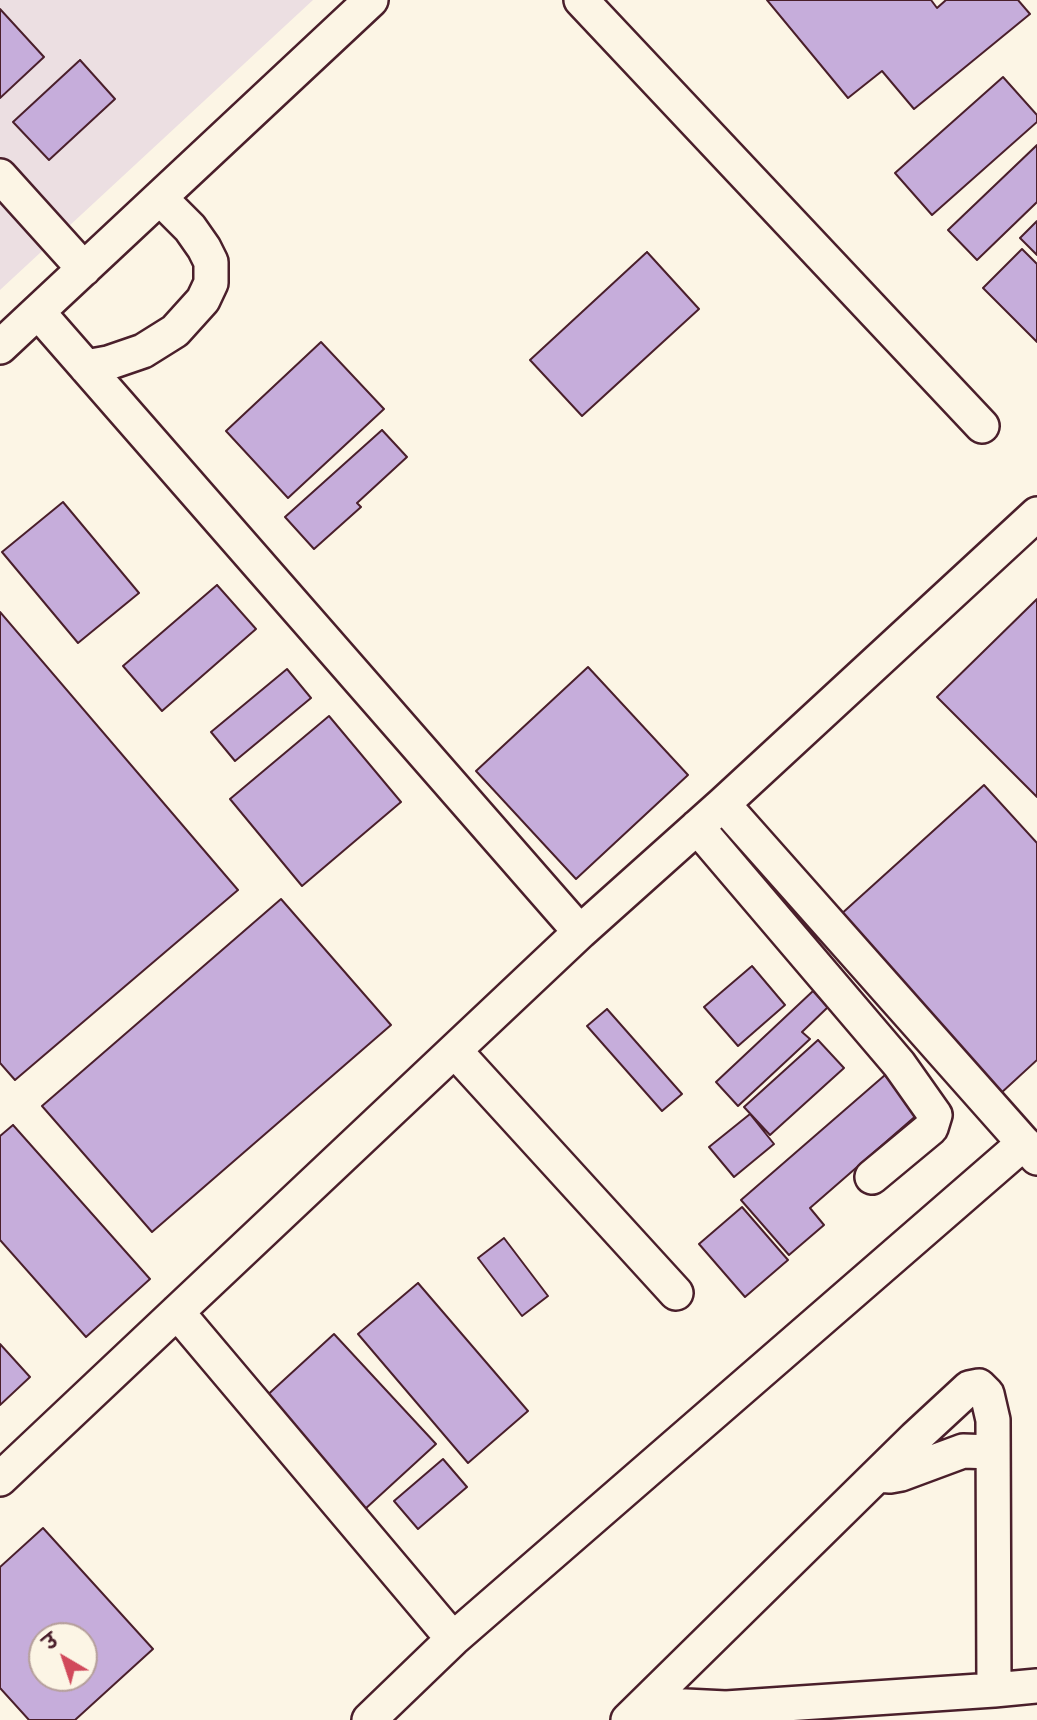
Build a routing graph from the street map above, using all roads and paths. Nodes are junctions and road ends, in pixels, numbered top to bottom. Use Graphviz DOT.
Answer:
graph roads {
  1 [pos="371,0"];
  2 [pos="581,0"];
  3 [pos="0,176"];
  4 [pos="160,198"];
  5 [pos="84,269"];
  6 [pos="38,312"];
  7 [pos="0,348"];
  8 [pos="86,367"];
  9 [pos="982,426"];
  10 [pos="1037,514"];
  11 [pos="723,804"];
  12 [pos="697,827"];
  13 [pos="580,932"];
  14 [pos="455,1051"];
  15 [pos="1030,1151"];
  16 [pos="872,1177"];
  17 [pos="676,1293"];
  18 [pos="177,1312"];
  19 [pos="993,1452"];
  20 [pos="878,1475"];
  21 [pos="0,1479"];
  22 [pos="453,1639"];
  23 [pos="1037,1686"];
  24 [pos="993,1690"];
  25 [pos="636,1712"];
  26 [pos="726,1714"];
  27 [pos="369,1720"];
  1 -- 4 [label="street"];
  2 -- 9 [label="street"];
  3 -- 5 [label="street"];
  4 -- 5 [label="street"];
  4 -- 8 [label="street"];
  5 -- 6 [label="street"];
  6 -- 7 [label="street"];
  6 -- 8 [label="street"];
  8 -- 13 [label="street"];
  10 -- 11 [label="street"];
  11 -- 12 [label="street"];
  11 -- 15 [label="street"];
  12 -- 13 [label="street"];
  12 -- 16 [label="street"];
  13 -- 14 [label="street"];
  14 -- 17 [label="street"];
  14 -- 18 [label="street"];
  15 -- 22 [label="street"];
  18 -- 21 [label="street"];
  18 -- 22 [label="street"];
  19 -- 20 [label="street"];
  19 -- 20 [label="street"];
  19 -- 24 [label="street"];
  20 -- 25 [label="street"];
  22 -- 27 [label="street"];
  23 -- 24 [label="street"];
  24 -- 26 [label="street"];
  25 -- 26 [label="street"];
}
